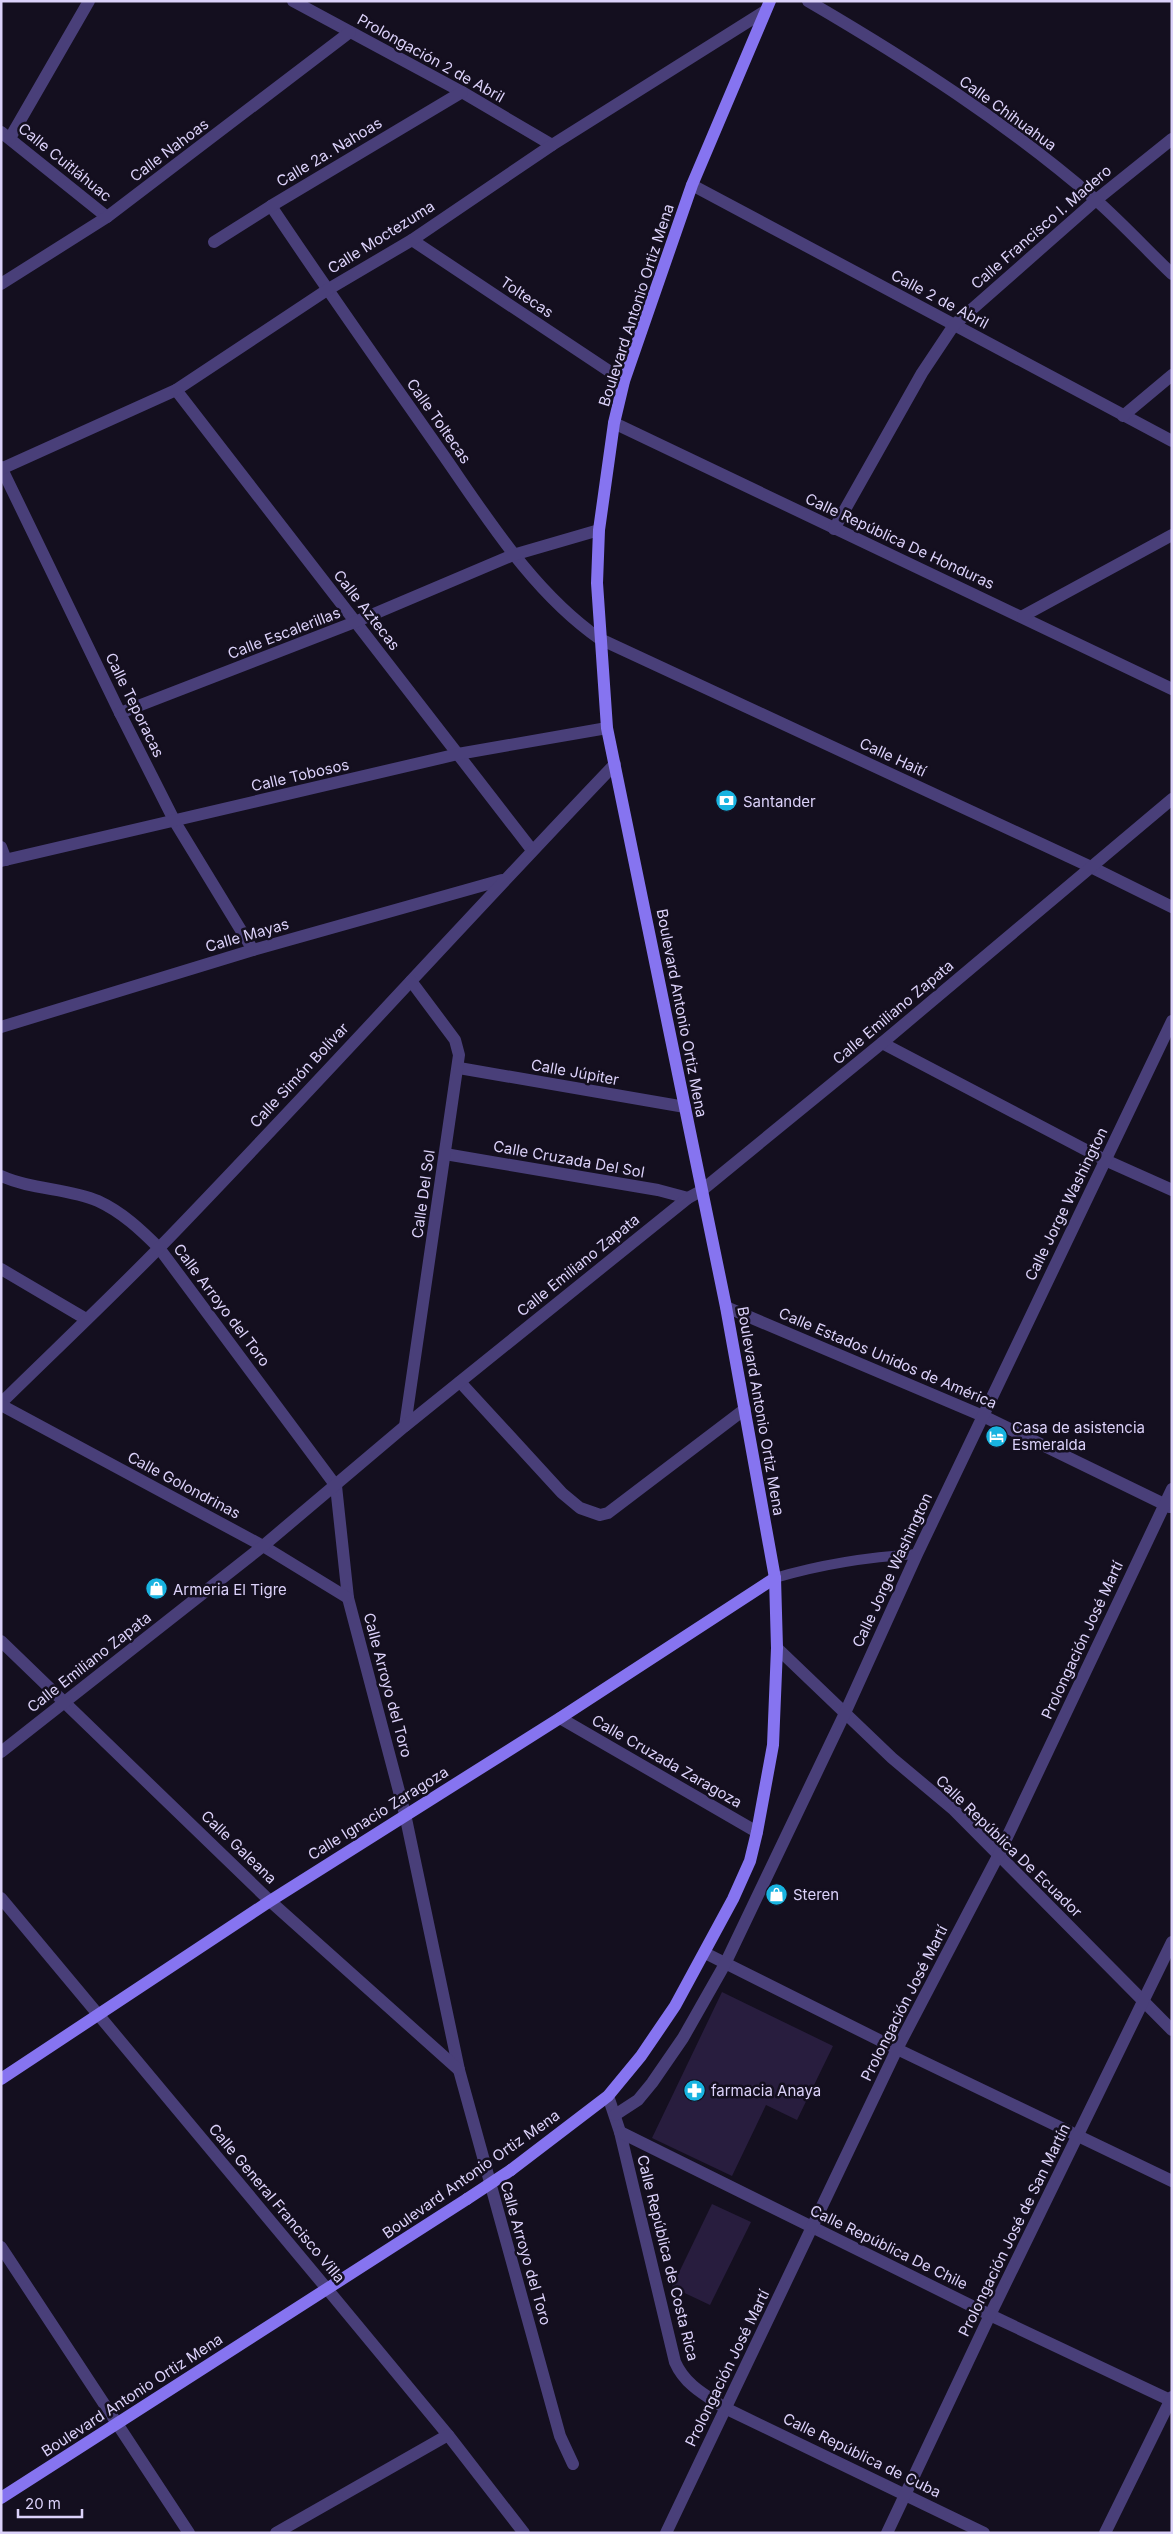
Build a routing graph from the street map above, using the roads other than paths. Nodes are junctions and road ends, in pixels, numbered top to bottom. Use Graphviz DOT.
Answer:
graph roads {
  1 [pos="89,1"];
  2 [pos="293,1"];
  3 [pos="808,1"];
  4 [pos="767,6"];
  5 [pos="350,32"];
  6 [pos="462,92"];
  7 [pos="6,135"];
  8 [pos="1172,140"];
  9 [pos="552,144"];
  10 [pos="692,185"];
  11 [pos="1096,200"];
  12 [pos="270,206"];
  13 [pos="108,217"];
  14 [pos="412,240"];
  15 [pos="214,242"];
  16 [pos="1172,274"];
  17 [pos="1,284"];
  18 [pos="327,290"];
  19 [pos="954,325"];
  20 [pos="1172,375"];
  21 [pos="624,381"];
  22 [pos="176,390"];
  23 [pos="1123,416"];
  24 [pos="614,423"];
  25 [pos="1172,441"];
  26 [pos="2,468"];
  27 [pos="834,529"];
  28 [pos="599,530"];
  29 [pos="1172,536"];
  30 [pos="513,555"];
  31 [pos="1022,616"];
  32 [pos="355,622"];
  33 [pos="600,639"];
  34 [pos="1172,689"];
  35 [pos="120,713"];
  36 [pos="607,728"];
  37 [pos="458,754"];
  38 [pos="615,764"];
  39 [pos="1172,799"];
  40 [pos="175,822"];
  41 [pos="1,847"];
  42 [pos="532,850"];
  43 [pos="4,860"];
  44 [pos="1092,866"];
  45 [pos="503,880"];
  46 [pos="1172,907"];
  47 [pos="253,950"];
  48 [pos="411,981"];
  49 [pos="1172,1020"];
  50 [pos="1,1027"];
  51 [pos="882,1043"];
  52 [pos="459,1068"];
  53 [pos="685,1108"];
  54 [pos="445,1154"];
  55 [pos="1105,1160"];
  56 [pos="1,1176"];
  57 [pos="1172,1190"];
  58 [pos="701,1191"];
  59 [pos="688,1198"];
  60 [pos="159,1248"];
  61 [pos="1,1269"];
  62 [pos="726,1308"];
  63 [pos="86,1319"];
  64 [pos="460,1382"];
  65 [pos="1,1404"];
  66 [pos="745,1409"];
  67 [pos="983,1416"];
  68 [pos="405,1426"];
  69 [pos="336,1486"];
  70 [pos="1172,1489"];
  71 [pos="1168,1506"];
  72 [pos="263,1546"];
  73 [pos="917,1554"];
  74 [pos="775,1578"];
  75 [pos="348,1598"];
  76 [pos="1,1641"];
  77 [pos="777,1648"];
  78 [pos="65,1701"];
  79 [pos="844,1713"];
  80 [pos="560,1718"];
  81 [pos="1,1752"];
  82 [pos="405,1814"];
  83 [pos="757,1832"];
  84 [pos="999,1854"];
  85 [pos="1,1898"];
  86 [pos="270,1900"];
  87 [pos="1172,1942"];
  88 [pos="705,1953"];
  89 [pos="725,1964"];
  90 [pos="1143,2002"];
  91 [pos="98,2015"];
  92 [pos="1172,2030"];
  93 [pos="897,2049"];
  94 [pos="459,2070"];
  95 [pos="1,2078"];
  96 [pos="608,2096"];
  97 [pos="615,2115"];
  98 [pos="620,2132"];
  99 [pos="1079,2136"];
  100 [pos="1172,2181"];
  101 [pos="812,2228"];
  102 [pos="1,2247"];
  103 [pos="328,2290"];
  104 [pos="990,2315"];
  105 [pos="1171,2399"];
  106 [pos="725,2408"];
  107 [pos="117,2422"];
  108 [pos="448,2435"];
  109 [pos="573,2464"];
  110 [pos="906,2494"];
  111 [pos="1,2498"];
  112 [pos="189,2533"];
  113 [pos="276,2533"];
  114 [pos="524,2533"];
  115 [pos="666,2533"];
  116 [pos="887,2533"];
  117 [pos="984,2533"];
  118 [pos="1105,2533"];
  1 -- 7 [label="street"];
  2 -- 5 [label="street, Prolongación 2 de Abril"];
  3 -- 11 [label="street, Calle Chihuahua"];
  4 -- 9 [label="street, Calle Moctezuma"];
  4 -- 10 [label="main road, Boulevard Antonio Ortiz Mena"];
  5 -- 6 [label="street, Prolongación 2 de Abril"];
  5 -- 13 [label="street, Calle Nahoas"];
  6 -- 9 [label="street, Prolongación 2 de Abril"];
  6 -- 12 [label="street, Calle 2a. Nahoas"];
  7 -- 13 [label="street, Calle Cuitláhuac"];
  8 -- 11 [label="street, Calle Francisco I. Madero"];
  9 -- 14 [label="street, Calle Moctezuma"];
  10 -- 19 [label="street, Calle 2 de Abril"];
  10 -- 21 [label="main road, Boulevard Antonio Ortiz Mena"];
  11 -- 16 [label="street, Calle Chihuahua"];
  11 -- 19 [label="street, Calle Francisco I. Madero"];
  12 -- 15 [label="street, Calle 2a. Nahoas"];
  12 -- 18 [label="street, Calle Toltecas"];
  13 -- 17 [label="street, Calle Nahoas"];
  14 -- 18 [label="street, Calle Moctezuma"];
  14 -- 21 [label="street, Toltecas"];
  18 -- 22 [label="street, Calle Moctezuma"];
  18 -- 30 [label="street, Calle Toltecas"];
  19 -- 23 [label="street, Calle 2 de Abril"];
  19 -- 27 [label="street, Calle Francisco I. Madero"];
  20 -- 23 [label="street"];
  21 -- 24 [label="main road, Boulevard Antonio Ortiz Mena"];
  22 -- 26 [label="street, Calle Moctezuma"];
  22 -- 32 [label="street, Calle Aztecas"];
  23 -- 25 [label="street, Calle 2 de Abril"];
  24 -- 27 [label="street, Calle República De Honduras"];
  24 -- 28 [label="main road, Boulevard Antonio Ortiz Mena"];
  26 -- 35 [label="street, Calle Teporacas"];
  27 -- 31 [label="street, Calle República De Honduras"];
  28 -- 30 [label="street, Calle Escalerillas"];
  28 -- 33 [label="main road, Boulevard Antonio Ortiz Mena"];
  29 -- 31 [label="street"];
  30 -- 32 [label="street, Calle Escalerillas"];
  30 -- 33 [label="street, Calle Toltecas"];
  31 -- 34 [label="street, Calle República De Honduras"];
  32 -- 35 [label="street, Calle Escalerillas"];
  32 -- 37 [label="street, Calle Aztecas"];
  33 -- 36 [label="main road, Boulevard Antonio Ortiz Mena"];
  33 -- 44 [label="street, Calle Haití"];
  35 -- 40 [label="street, Calle Teporacas"];
  36 -- 37 [label="street, Calle Tobosos"];
  36 -- 38 [label="main road, Boulevard Antonio Ortiz Mena"];
  37 -- 40 [label="street, Calle Tobosos"];
  37 -- 42 [label="street, Calle Aztecas"];
  38 -- 42 [label="street, Calle Simón Bolívar"];
  38 -- 53 [label="main road, Boulevard Antonio Ortiz Mena"];
  39 -- 44 [label="street, Calle Emiliano Zapata"];
  40 -- 43 [label="street, Calle Tobosos"];
  40 -- 47 [label="street, Calle Teporacas"];
  41 -- 43 [label="street"];
  42 -- 45 [label="street, Calle Simón Bolívar"];
  44 -- 46 [label="street, Calle Haití"];
  44 -- 51 [label="street, Calle Emiliano Zapata"];
  45 -- 47 [label="street, Calle Mayas"];
  45 -- 48 [label="street, Calle Simón Bolívar"];
  47 -- 50 [label="street, Calle Mayas"];
  48 -- 52 [label="street, Calle Del Sol"];
  48 -- 60 [label="street, Calle Simón Bolívar"];
  49 -- 55 [label="street, Calle Jorge Washington"];
  51 -- 55 [label="street"];
  51 -- 58 [label="street, Calle Emiliano Zapata"];
  52 -- 53 [label="street, Calle Júpiter"];
  52 -- 54 [label="street, Calle Del Sol"];
  53 -- 58 [label="main road, Boulevard Antonio Ortiz Mena"];
  54 -- 59 [label="street, Calle Cruzada Del Sol"];
  54 -- 68 [label="street, Calle Del Sol"];
  55 -- 57 [label="street"];
  55 -- 67 [label="street, Calle Jorge Washington"];
  56 -- 60 [label="street, Calle Arroyo del Toro"];
  58 -- 59 [label="street, Calle Emiliano Zapata"];
  58 -- 62 [label="main road, Boulevard Antonio Ortiz Mena"];
  59 -- 64 [label="street, Calle Emiliano Zapata"];
  60 -- 63 [label="street, Calle Simón Bolívar"];
  60 -- 69 [label="street, Calle Arroyo del Toro"];
  61 -- 63 [label="street"];
  62 -- 66 [label="main road, Boulevard Antonio Ortiz Mena"];
  62 -- 67 [label="street, Calle Estados Unidos de América"];
  63 -- 65 [label="street, Calle Simón Bolívar"];
  64 -- 66 [label="street"];
  64 -- 68 [label="street, Calle Emiliano Zapata"];
  65 -- 72 [label="street, Calle Golondrinas"];
  66 -- 74 [label="main road, Boulevard Antonio Ortiz Mena"];
  67 -- 71 [label="street, Calle Estados Unidos de América"];
  67 -- 73 [label="street, Calle Jorge Washington"];
  68 -- 69 [label="street, Calle Emiliano Zapata"];
  69 -- 72 [label="street, Calle Emiliano Zapata"];
  69 -- 75 [label="street, Calle Arroyo del Toro"];
  70 -- 71 [label="street, Prolongación José Martí"];
  71 -- 84 [label="street, Prolongación José Martí"];
  72 -- 75 [label="street, Calle Golondrinas"];
  72 -- 78 [label="street, Calle Emiliano Zapata"];
  73 -- 74 [label="lane"];
  73 -- 79 [label="street, Calle Jorge Washington"];
  74 -- 77 [label="main road, Boulevard Antonio Ortiz Mena"];
  74 -- 80 [label="main road, Calle Ignacio Zaragoza"];
  75 -- 82 [label="street, Calle Arroyo del Toro"];
  76 -- 78 [label="street, Calle Galeana"];
  77 -- 79 [label="street, Calle República De Ecuador"];
  77 -- 83 [label="main road, Boulevard Antonio Ortiz Mena"];
  78 -- 81 [label="street, Calle Emiliano Zapata"];
  78 -- 86 [label="street, Calle Galeana"];
  79 -- 84 [label="street, Calle República De Ecuador"];
  79 -- 89 [label="street, Calle Jorge Washington"];
  80 -- 82 [label="main road, Calle Ignacio Zaragoza"];
  80 -- 83 [label="street, Calle Cruzada Zaragoza"];
  82 -- 86 [label="main road, Calle Ignacio Zaragoza"];
  82 -- 94 [label="street, Calle Arroyo del Toro"];
  83 -- 88 [label="main road, Boulevard Antonio Ortiz Mena"];
  84 -- 90 [label="street, Calle República De Ecuador"];
  84 -- 93 [label="street, Prolongación José Martí"];
  85 -- 91 [label="street, Calle General Francisco Villa"];
  86 -- 91 [label="main road, Calle Ignacio Zaragoza"];
  86 -- 94 [label="street, Calle Galeana"];
  87 -- 90 [label="street, Prolongación José de San Martín"];
  88 -- 89 [label="street"];
  88 -- 96 [label="main road, Boulevard Antonio Ortiz Mena"];
  89 -- 93 [label="street"];
  89 -- 97 [label="street, Calle Jorge Washington"];
  90 -- 92 [label="street, Calle República De Ecuador"];
  90 -- 99 [label="street, Prolongación José de San Martín"];
  91 -- 95 [label="main road, Calle Ignacio Zaragoza"];
  91 -- 103 [label="street, Calle General Francisco Villa"];
  93 -- 99 [label="street"];
  93 -- 101 [label="street, Prolongación José Martí"];
  94 -- 109 [label="street, Calle Arroyo del Toro"];
  96 -- 97 [label="street, Calle República de Costa Rica"];
  96 -- 103 [label="main road, Boulevard Antonio Ortiz Mena, bridge"];
  97 -- 98 [label="street, Calle República de Costa Rica"];
  98 -- 101 [label="street, Calle República De Chile"];
  98 -- 106 [label="street, Calle República de Costa Rica"];
  99 -- 100 [label="street"];
  99 -- 104 [label="street, Prolongación José de San Martín"];
  101 -- 104 [label="street, Calle República De Chile"];
  101 -- 106 [label="street, Prolongación José Martí"];
  102 -- 107 [label="street"];
  103 -- 107 [label="main road, Boulevard Antonio Ortiz Mena"];
  103 -- 108 [label="street, Calle General Francisco Villa"];
  104 -- 105 [label="street, Calle República De Chile"];
  104 -- 110 [label="street, Prolongación José de San Martín"];
  105 -- 118 [label="street"];
  106 -- 110 [label="street, Calle República de Cuba"];
  106 -- 115 [label="street, Prolongación José Martí"];
  107 -- 111 [label="main road, Boulevard Antonio Ortiz Mena"];
  107 -- 112 [label="street"];
  108 -- 113 [label="street"];
  108 -- 114 [label="street, Calle General Francisco Villa"];
  110 -- 116 [label="street, Prolongación José de San Martín"];
  110 -- 117 [label="street, Calle República de Cuba"];
}
